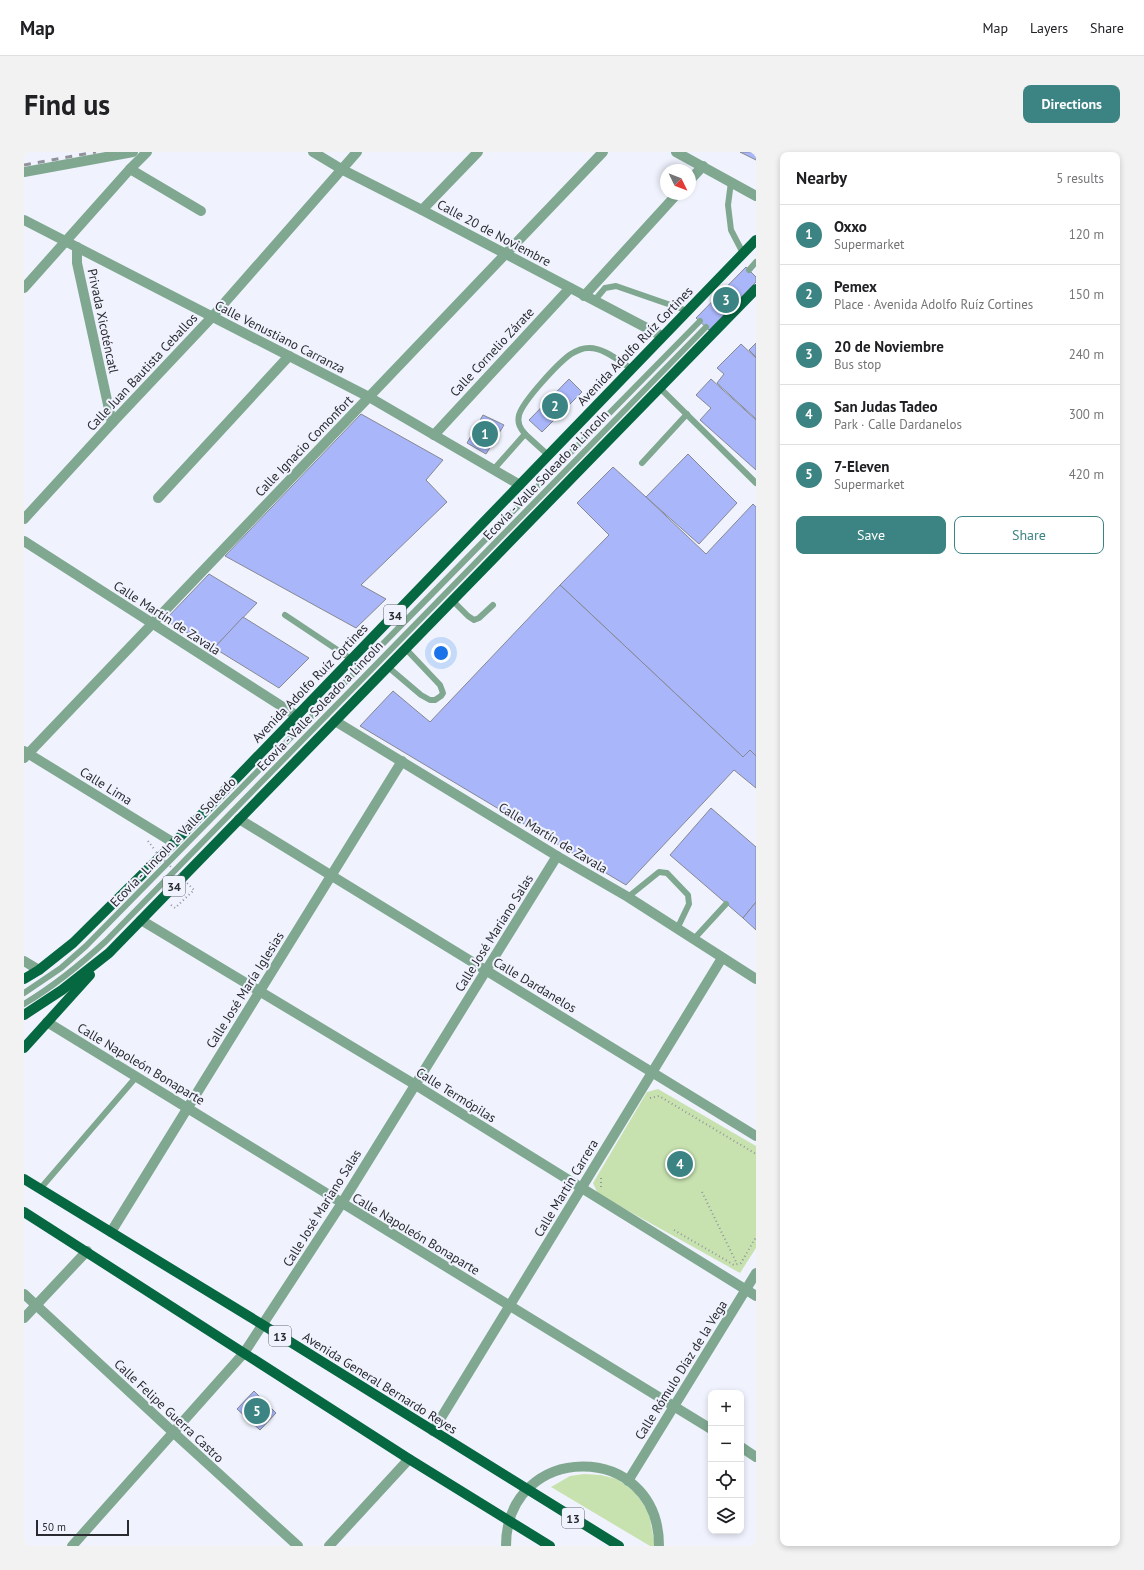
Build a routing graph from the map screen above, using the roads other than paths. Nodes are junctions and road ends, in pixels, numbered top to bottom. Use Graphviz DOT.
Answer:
graph roads {
  1 [pos="133,152"];
  2 [pos="147,152"];
  3 [pos="313,152"];
  4 [pos="358,152"];
  5 [pos="478,152"];
  6 [pos="603,152"];
  7 [pos="676,152"];
  8 [pos="703,166"];
  9 [pos="130,169"];
  10 [pos="343,170"];
  11 [pos="24,172"];
  12 [pos="696,174"];
  13 [pos="731,182"];
  14 [pos="756,196"];
  15 [pos="672,200"];
  16 [pos="422,210"];
  17 [pos="201,211"];
  18 [pos="24,220"];
  19 [pos="756,240"];
  20 [pos="66,242"];
  21 [pos="77,247"];
  22 [pos="743,253"];
  23 [pos="504,255"];
  24 [pos="756,262"];
  25 [pos="749,270"];
  26 [pos="24,288"];
  27 [pos="570,288"];
  28 [pos="756,289"];
  29 [pos="584,296"];
  30 [pos="594,301"];
  31 [pos="688,311"];
  32 [pos="212,317"];
  33 [pos="700,321"];
  34 [pos="706,327"];
  35 [pos="662,336"];
  36 [pos="289,356"];
  37 [pos="632,369"];
  38 [pos="660,388"];
  39 [pos="369,397"];
  40 [pos="687,414"];
  41 [pos="112,423"];
  42 [pos="525,434"];
  43 [pos="434,435"];
  44 [pos="548,455"];
  45 [pos="642,463"];
  46 [pos="494,469"];
  47 [pos="756,483"];
  48 [pos="520,484"];
  49 [pos="158,498"];
  50 [pos="24,519"];
  51 [pos="24,541"];
  52 [pos="452,600"];
  53 [pos="493,605"];
  54 [pos="285,615"];
  55 [pos="152,624"];
  56 [pos="405,648"];
  57 [pos="351,659"];
  58 [pos="388,666"];
  59 [pos="297,716"];
  60 [pos="334,721"];
  61 [pos="26,754"];
  62 [pos="402,761"];
  63 [pos="239,819"];
  64 [pos="174,843"];
  65 [pos="557,856"];
  66 [pos="331,876"];
  67 [pos="628,897"];
  68 [pos="726,904"];
  69 [pos="141,920"];
  70 [pos="677,929"];
  71 [pos="693,940"];
  72 [pos="109,953"];
  73 [pos="722,958"];
  74 [pos="24,961"];
  75 [pos="39,970"];
  76 [pos="486,970"];
  77 [pos="24,979"];
  78 [pos="756,979"];
  79 [pos="259,992"];
  80 [pos="24,993"];
  81 [pos="24,1004"];
  82 [pos="24,1015"];
  83 [pos="47,1022"];
  84 [pos="24,1048"];
  85 [pos="652,1072"];
  86 [pos="137,1076"];
  87 [pos="414,1084"];
  88 [pos="188,1107"];
  89 [pos="756,1136"];
  90 [pos="24,1174"];
  91 [pos="32,1184"];
  92 [pos="581,1188"];
  93 [pos="342,1203"];
  94 [pos="24,1212"];
  95 [pos="111,1232"];
  96 [pos="86,1251"];
  97 [pos="756,1273"];
  98 [pos="746,1289"];
  99 [pos="24,1294"];
  100 [pos="756,1296"];
  101 [pos="36,1306"];
  102 [pos="510,1306"];
  103 [pos="24,1318"];
  104 [pos="263,1325"];
  105 [pos="244,1353"];
  106 [pos="674,1406"];
  107 [pos="708,1427"];
  108 [pos="433,1431"];
  109 [pos="174,1433"];
  110 [pos="744,1449"];
  111 [pos="756,1456"];
  112 [pos="409,1459"];
  113 [pos="628,1480"];
  114 [pos="527,1490"];
  115 [pos="509,1521"];
  116 [pos="72,1546"];
  117 [pos="298,1546"];
  118 [pos="329,1546"];
  119 [pos="506,1546"];
  120 [pos="550,1546"];
  121 [pos="619,1546"];
  122 [pos="659,1546"];
  1 -- 11 [label="street"];
  2 -- 9 [label="street"];
  3 -- 10 [label="street, Calle 20 de Noviembre"];
  4 -- 10 [label="street, Calle Juan Bautista Ceballos"];
  5 -- 16 [label="street"];
  6 -- 23 [label="street, Calle Ignacio Comonfort"];
  7 -- 8 [label="street"];
  8 -- 12 [label="street"];
  8 -- 13 [label="street"];
  9 -- 17 [label="street"];
  9 -- 20 [label="street"];
  10 -- 16 [label="street, Calle 20 de Noviembre"];
  10 -- 32 [label="street, Calle Juan Bautista Ceballos"];
  13 -- 14 [label="street"];
  13 -- 22 [label="lane"];
  15 -- 29 [label="street"];
  16 -- 23 [label="street, Calle 20 de Noviembre"];
  18 -- 20 [label="street, Calle Venustiano Carranza"];
  19 -- 22 [label="main road, Avenida Adolfo Ruíz Cortines / 34"];
  20 -- 21 [label="street, Calle Venustiano Carranza"];
  20 -- 26 [label="street"];
  21 -- 32 [label="street, Calle Venustiano Carranza"];
  21 -- 41 [label="street, Privada Xicoténcatl"];
  22 -- 31 [label="main road, Avenida Adolfo Ruíz Cortines / 34"];
  23 -- 27 [label="street, Calle 20 de Noviembre"];
  23 -- 39 [label="street, Calle Ignacio Comonfort"];
  24 -- 25 [label="lane"];
  27 -- 29 [label="street, Calle 20 de Noviembre"];
  27 -- 43 [label="street, Calle Cornelio Zárate"];
  28 -- 38 [label="main road, 34"];
  29 -- 30 [label="street, Calle 20 de Noviembre"];
  30 -- 31 [label="lane"];
  30 -- 35 [label="street, Calle 20 de Noviembre"];
  31 -- 35 [label="main road, Avenida Adolfo Ruíz Cortines / 34"];
  32 -- 36 [label="street, Calle Venustiano Carranza"];
  32 -- 41 [label="street, Calle Juan Bautista Ceballos"];
  33 -- 80 [label="lane, Ecovía - Lincoln a Valle Soleado"];
  34 -- 81 [label="lane, Ecovía - Valle Soleado a Lincoln"];
  35 -- 37 [label="main road, Avenida Adolfo Ruíz Cortines / 34"];
  36 -- 39 [label="street, Calle Venustiano Carranza"];
  36 -- 49 [label="street"];
  37 -- 42 [label="lane"];
  37 -- 44 [label="main road, Avenida Adolfo Ruíz Cortines / 34"];
  38 -- 40 [label="lane"];
  38 -- 52 [label="main road, 34"];
  39 -- 43 [label="street, Calle Venustiano Carranza"];
  39 -- 55 [label="street, Calle Ignacio Comonfort"];
  40 -- 45 [label="lane"];
  40 -- 47 [label="lane"];
  41 -- 50 [label="street, Calle Juan Bautista Ceballos"];
  42 -- 44 [label="lane"];
  42 -- 46 [label="lane"];
  43 -- 46 [label="street, Calle Venustiano Carranza"];
  44 -- 48 [label="main road, Avenida Adolfo Ruíz Cortines / 34"];
  46 -- 48 [label="street, Calle Venustiano Carranza"];
  48 -- 57 [label="main road, Avenida Adolfo Ruíz Cortines / 34"];
  51 -- 55 [label="street, Calle Martín de Zavala"];
  52 -- 53 [label="lane"];
  52 -- 56 [label="main road, 34"];
  54 -- 57 [label="lane"];
  55 -- 59 [label="street, Calle Martín de Zavala"];
  55 -- 61 [label="street, Calle Ignacio Comonfort"];
  56 -- 58 [label="main road, 34"];
  56 -- 58 [label="lane"];
  57 -- 59 [label="main road, Avenida Adolfo Ruíz Cortines / 34"];
  58 -- 60 [label="main road, 34"];
  59 -- 64 [label="main road, Avenida Adolfo Ruíz Cortines / 34"];
  60 -- 62 [label="street, Calle Martín de Zavala"];
  60 -- 63 [label="main road, 34"];
  61 -- 64 [label="street, Calle Lima"];
  62 -- 65 [label="street, Calle Martín de Zavala"];
  62 -- 66 [label="street, Calle José María Iglesias"];
  63 -- 66 [label="street, Calle Dardanelos"];
  63 -- 69 [label="main road, 34"];
  64 -- 75 [label="main road, Avenida Adolfo Ruíz Cortines / 34"];
  65 -- 67 [label="street, Calle Martín de Zavala"];
  65 -- 76 [label="street, Calle José Mariano Salas"];
  66 -- 76 [label="street, Calle Dardanelos"];
  66 -- 79 [label="street, Calle José María Iglesias"];
  67 -- 70 [label="street, Calle Martín de Zavala"];
  67 -- 70 [label="lane"];
  68 -- 71 [label="lane"];
  69 -- 72 [label="main road, 34"];
  69 -- 79 [label="street, Calle Termópilas"];
  70 -- 71 [label="street, Calle Martín de Zavala"];
  71 -- 73 [label="street, Calle Martín de Zavala"];
  72 -- 82 [label="main road, 34"];
  72 -- 83 [label="main road"];
  73 -- 78 [label="street, Calle Martín de Zavala"];
  73 -- 85 [label="street, Calle Martín Carrera"];
  74 -- 75 [label="street"];
  75 -- 77 [label="main road, Avenida Adolfo Ruíz Cortines / 34"];
  76 -- 85 [label="street, Calle Dardanelos"];
  76 -- 87 [label="street, Calle José Mariano Salas"];
  79 -- 87 [label="street, Calle Termópilas"];
  79 -- 88 [label="street, Calle José María Iglesias"];
  83 -- 84 [label="main road"];
  83 -- 86 [label="street, Calle Napoleón Bonaparte"];
  85 -- 89 [label="street, Calle Dardanelos"];
  85 -- 92 [label="street, Calle Martín Carrera"];
  86 -- 88 [label="street, Calle Napoleón Bonaparte"];
  86 -- 91 [label="lane"];
  87 -- 92 [label="street, Calle Termópilas"];
  87 -- 93 [label="street, Calle José Mariano Salas"];
  88 -- 93 [label="street, Calle Napoleón Bonaparte"];
  88 -- 95 [label="street, Calle José María Iglesias"];
  90 -- 91 [label="main road"];
  91 -- 95 [label="main road, Avenida General Bernardo Reyes / 13"];
  92 -- 98 [label="street, Calle Termópilas"];
  92 -- 102 [label="street, Calle Martín Carrera"];
  93 -- 102 [label="street, Calle Napoleón Bonaparte"];
  93 -- 104 [label="street, Calle José Mariano Salas"];
  94 -- 96 [label="main road"];
  95 -- 104 [label="main road, Avenida General Bernardo Reyes / 13"];
  96 -- 101 [label="street"];
  96 -- 105 [label="main road"];
  97 -- 98 [label="street, Calle Rómulo Díaz de la Vega"];
  98 -- 100 [label="street, Calle Termópilas"];
  98 -- 106 [label="street, Calle Rómulo Díaz de la Vega"];
  99 -- 101 [label="street, Calle Felipe Guerra Castro"];
  101 -- 103 [label="street"];
  101 -- 109 [label="street, Calle Felipe Guerra Castro"];
  102 -- 106 [label="street, Calle Napoleón Bonaparte"];
  102 -- 108 [label="street, Calle Martín Carrera"];
  104 -- 105 [label="street, Calle José Mariano Salas"];
  104 -- 108 [label="main road, Avenida General Bernardo Reyes / 13"];
  105 -- 109 [label="street, Calle José Mariano Salas"];
  105 -- 112 [label="main road"];
  106 -- 107 [label="street, Calle Napoleón Bonaparte"];
  106 -- 113 [label="street, Calle Rómulo Díaz de la Vega"];
  108 -- 114 [label="main road, Avenida General Bernardo Reyes / 13"];
  109 -- 116 [label="street, Calle José Mariano Salas"];
  109 -- 117 [label="street, Calle Felipe Guerra Castro"];
  110 -- 111 [label="street"];
  112 -- 115 [label="main road"];
  112 -- 118 [label="street"];
  113 -- 114 [label="street"];
  113 -- 122 [label="street"];
  114 -- 115 [label="street"];
  114 -- 121 [label="main road, Avenida General Bernardo Reyes / 13"];
  115 -- 119 [label="street"];
  115 -- 120 [label="main road"];
}
